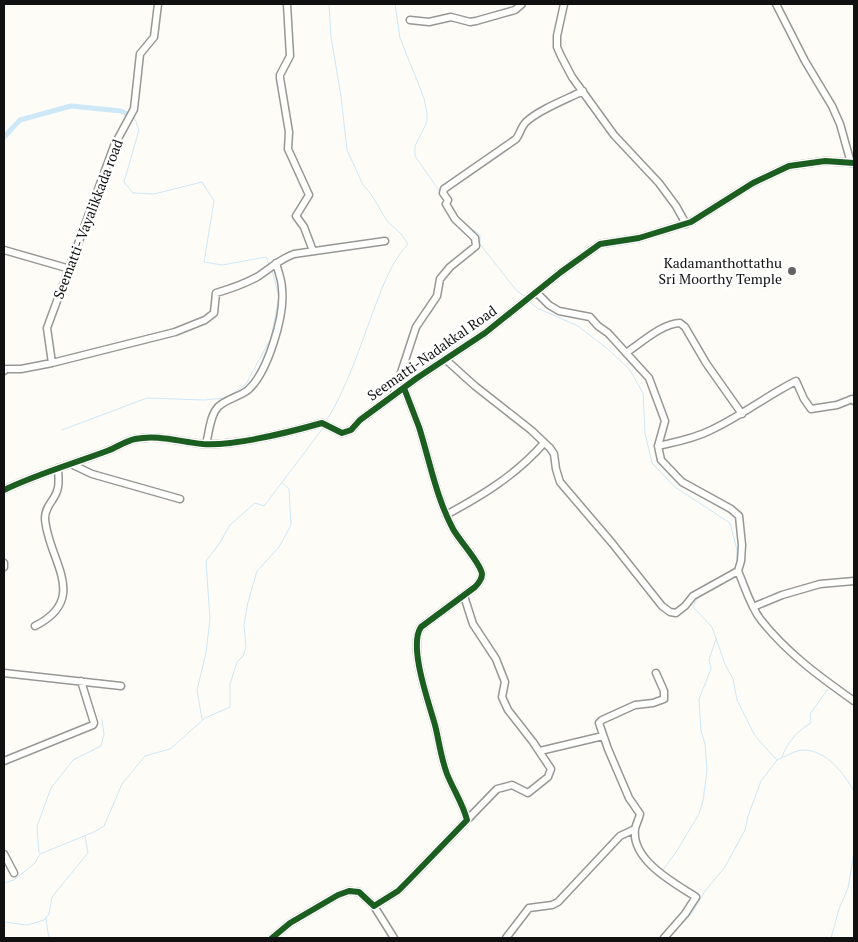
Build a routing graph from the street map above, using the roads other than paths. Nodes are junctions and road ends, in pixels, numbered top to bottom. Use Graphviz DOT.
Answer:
graph roads {
  1 [pos="158,4"];
  2 [pos="287,4"];
  3 [pos="522,4"];
  4 [pos="564,4"];
  5 [pos="776,4"];
  6 [pos="410,20"];
  7 [pos="582,91"];
  8 [pos="853,163"];
  9 [pos="686,224"];
  10 [pos="385,241"];
  11 [pos="4,250"];
  12 [pos="313,251"];
  13 [pos="276,263"];
  14 [pos="70,269"];
  15 [pos="536,292"];
  16 [pos="626,353"];
  17 [pos="445,359"];
  18 [pos="52,363"];
  19 [pos="4,371"];
  20 [pos="404,388"];
  21 [pos="393,395"];
  22 [pos="854,402"];
  23 [pos="742,414"];
  24 [pos="206,444"];
  25 [pos="544,444"];
  26 [pos="658,446"];
  27 [pos="71,464"];
  28 [pos="58,468"];
  29 [pos="4,490"];
  30 [pos="180,498"];
  31 [pos="446,515"];
  32 [pos="738,571"];
  33 [pos="854,581"];
  34 [pos="464,596"];
  35 [pos="753,607"];
  36 [pos="35,626"];
  37 [pos="4,673"];
  38 [pos="656,673"];
  39 [pos="81,681"];
  40 [pos="121,686"];
  41 [pos="854,701"];
  42 [pos="603,736"];
  43 [pos="540,751"];
  44 [pos="4,761"];
  45 [pos="467,820"];
  46 [pos="635,829"];
  47 [pos="4,854"];
  48 [pos="14,873"];
  49 [pos="374,906"];
  50 [pos="272,938"];
  51 [pos="394,938"];
  52 [pos="506,938"];
  53 [pos="664,938"];
  1 -- 14 [label="street, Seematti- Vayalikkada road"];
  2 -- 12 [label="street"];
  3 -- 6 [label="street"];
  4 -- 7 [label="street"];
  5 -- 8 [label="street"];
  7 -- 9 [label="street"];
  7 -- 21 [label="street"];
  8 -- 9 [label="street, Seematti-Nadakkal Road"];
  9 -- 15 [label="street, Seematti-Nadakkal Road"];
  10 -- 12 [label="street"];
  11 -- 14 [label="street"];
  12 -- 13 [label="street"];
  13 -- 18 [label="street"];
  13 -- 24 [label="street"];
  14 -- 18 [label="street, Seematti- Vayalikkada road"];
  15 -- 16 [label="street"];
  15 -- 17 [label="street, Seematti-Nadakkal Road"];
  16 -- 23 [label="street"];
  16 -- 26 [label="street"];
  17 -- 20 [label="street, Seematti-Nadakkal Road"];
  17 -- 25 [label="street"];
  18 -- 19 [label="street"];
  20 -- 21 [label="street, Seematti-Nadakkal Road"];
  20 -- 31 [label="street"];
  21 -- 24 [label="street, Seematti-Nadakkal Road"];
  22 -- 23 [label="street"];
  23 -- 26 [label="street"];
  24 -- 27 [label="street, Seematti-Nadakkal Road"];
  25 -- 31 [label="street"];
  25 -- 32 [label="street"];
  26 -- 32 [label="street"];
  27 -- 28 [label="street, Seematti-Nadakkal Road"];
  27 -- 30 [label="street"];
  28 -- 29 [label="street, Seematti-Nadakkal Road"];
  28 -- 36 [label="street"];
  31 -- 34 [label="street"];
  32 -- 35 [label="street"];
  33 -- 35 [label="street"];
  34 -- 43 [label="street"];
  34 -- 45 [label="street"];
  35 -- 41 [label="street"];
  37 -- 39 [label="street"];
  38 -- 42 [label="street"];
  39 -- 40 [label="street"];
  39 -- 44 [label="street"];
  42 -- 43 [label="street"];
  42 -- 46 [label="street"];
  43 -- 45 [label="street"];
  45 -- 49 [label="street"];
  46 -- 52 [label="street"];
  46 -- 53 [label="street"];
  47 -- 48 [label="street"];
  49 -- 50 [label="street"];
  49 -- 51 [label="street"];
}
